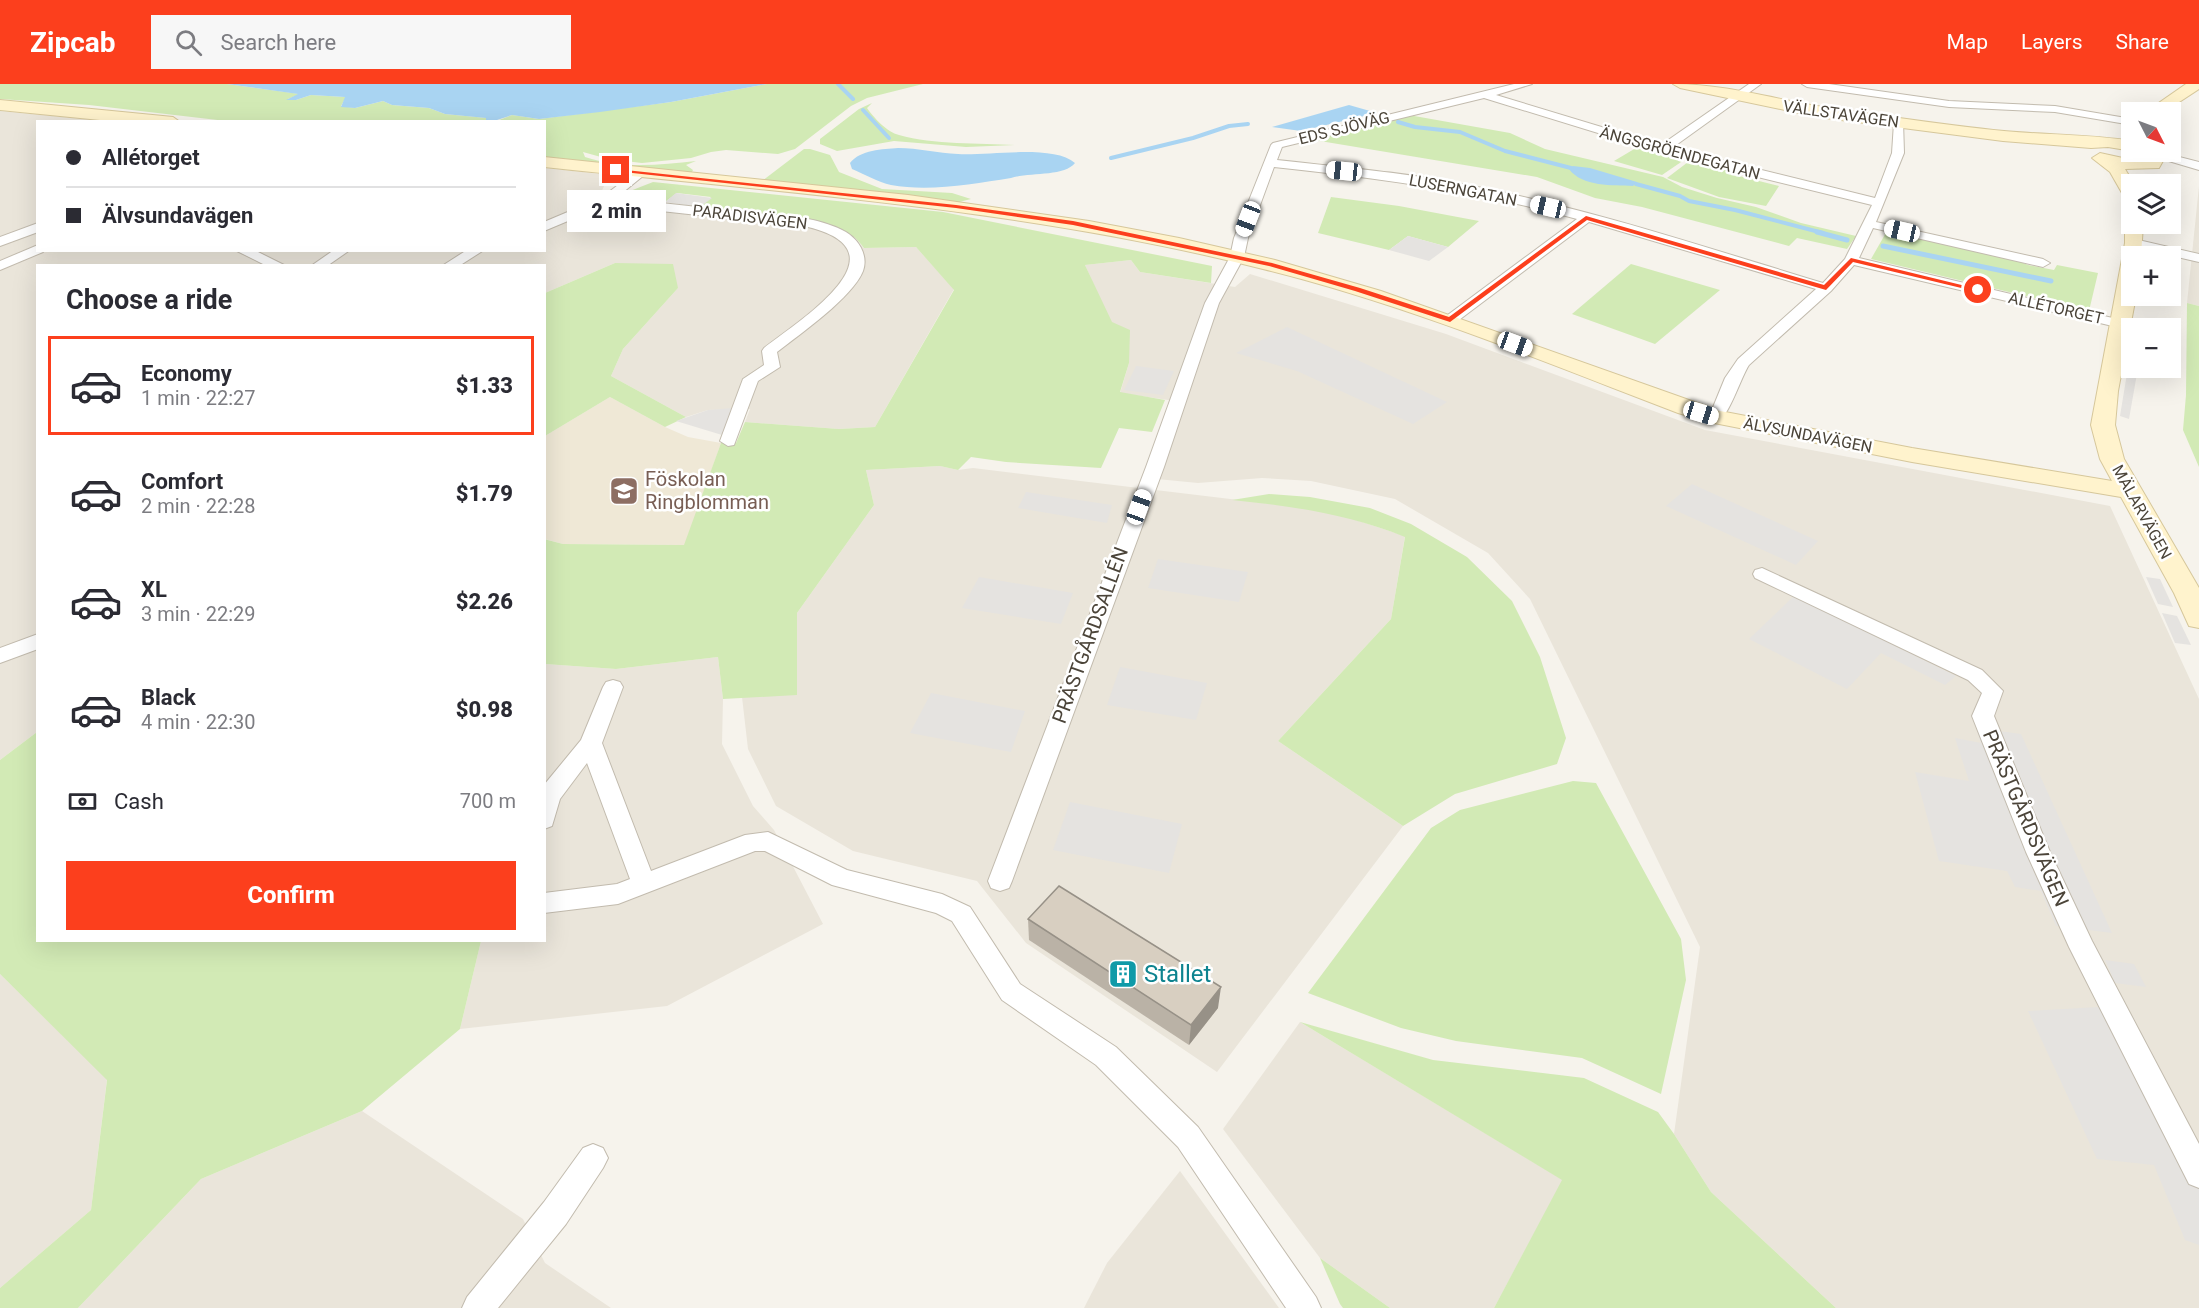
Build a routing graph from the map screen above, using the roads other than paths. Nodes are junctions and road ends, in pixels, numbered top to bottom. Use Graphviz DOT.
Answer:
graph roads {
  1 [pos="1527,84"];
  2 [pos="1680,84"];
  3 [pos="1756,84"];
  4 [pos="1807,84"];
  5 [pos="2166,86"];
  6 [pos="2191,87"];
  7 [pos="1484,94"];
  8 [pos="1736,97"];
  9 [pos="2169,102"];
  10 [pos="0,105"];
  11 [pos="153,120"];
  12 [pos="2121,120"];
  13 [pos="1899,123"];
  14 [pos="2121,136"];
  15 [pos="2108,142"];
  16 [pos="2121,144"];
  17 [pos="1663,149"];
  18 [pos="2096,153"];
  19 [pos="2121,155"];
  20 [pos="546,162"];
  21 [pos="2145,162"];
  22 [pos="2171,162"];
  23 [pos="1269,163"];
  24 [pos="2199,167"];
  25 [pos="639,173"];
  26 [pos="2136,174"];
  27 [pos="2121,177"];
  28 [pos="605,201"];
  29 [pos="1879,203"];
  30 [pos="1586,218"];
  31 [pos="1870,224"];
  32 [pos="546,226"];
  33 [pos="36,228"];
  34 [pos="2134,234"];
  35 [pos="2137,234"];
  36 [pos="0,242"];
  37 [pos="36,250"];
  38 [pos="247,252"];
  39 [pos="341,252"];
  40 [pos="474,252"];
  41 [pos="1237,257"];
  42 [pos="2199,258"];
  43 [pos="1851,260"];
  44 [pos="2043,263"];
  45 [pos="275,264"];
  46 [pos="320,264"];
  47 [pos="452,264"];
  48 [pos="0,266"];
  49 [pos="1826,288"];
  50 [pos="2122,318"];
  51 [pos="1450,320"];
  52 [pos="2121,324"];
  53 [pos="1716,417"];
  54 [pos="728,441"];
  55 [pos="2130,491"];
  56 [pos="1762,574"];
  57 [pos="2199,619"];
  58 [pos="36,642"];
  59 [pos="0,656"];
  60 [pos="613,687"];
  61 [pos="591,743"];
  62 [pos="546,810"];
  63 [pos="1000,881"];
  64 [pos="644,884"];
  65 [pos="546,903"];
  66 [pos="593,1158"];
  67 [pos="2199,1174"];
  68 [pos="478,1308"];
  69 [pos="1305,1308"];
  1 -- 7 [label="street, EDS SJÖVÄG"];
  2 -- 8 [label="street, VÄLLSTAVÄGEN"];
  3 -- 8 [label="street"];
  4 -- 12 [label="street"];
  5 -- 6 [label="street"];
  6 -- 9 [label="street"];
  7 -- 17 [label="street, ÄNGSGRÖENDEGATAN"];
  7 -- 23 [label="street, EDS SJÖVÄG"];
  8 -- 13 [label="street, VÄLLSTAVÄGEN"];
  8 -- 17 [label="street"];
  10 -- 11 [label="street"];
  13 -- 18 [label="street, VÄLLSTAVÄGEN"];
  13 -- 29 [label="street"];
  14 -- 15 [label="street"];
  15 -- 16 [label="street"];
  15 -- 18 [label="street"];
  17 -- 29 [label="street, ÄNGSGRÖENDEGATAN"];
  18 -- 19 [label="street"];
  18 -- 27 [label="street"];
  20 -- 25 [label="street, ÄLVSUNDAVÄGEN"];
  21 -- 26 [label="street"];
  22 -- 24 [label="street"];
  23 -- 30 [label="street, LUSERNGATAN"];
  23 -- 41 [label="street, EDS SJÖVÄG"];
  25 -- 28 [label="street, PARADISVÄGEN"];
  25 -- 41 [label="street, ÄLVSUNDAVÄGEN"];
  28 -- 32 [label="street, PARADISVÄGEN"];
  28 -- 54 [label="street, PARADISVÄGEN"];
  29 -- 31 [label="street"];
  30 -- 49 [label="street, LUSERNGATAN"];
  30 -- 51 [label="street"];
  31 -- 43 [label="street"];
  31 -- 44 [label="street"];
  33 -- 36 [label="street"];
  34 -- 50 [label="street, MÄLARVÄGEN"];
  35 -- 42 [label="street"];
  37 -- 48 [label="street"];
  38 -- 45 [label="street"];
  39 -- 46 [label="street"];
  40 -- 47 [label="street"];
  41 -- 51 [label="street, ÄLVSUNDAVÄGEN"];
  41 -- 63 [label="street, PRÄSTGÅRDSALLÉN"];
  43 -- 49 [label="street"];
  43 -- 52 [label="street, ALLÉTORGET"];
  49 -- 53 [label="street"];
  51 -- 53 [label="street, ÄLVSUNDAVÄGEN"];
  52 -- 55 [label="street, MÄLARVÄGEN"];
  53 -- 55 [label="street, ÄLVSUNDAVÄGEN"];
  55 -- 57 [label="street, MÄLARVÄGEN"];
  56 -- 67 [label="street, PRÄSTGÅRDSVÄGEN"];
  58 -- 59 [label="street"];
  60 -- 61 [label="street"];
  61 -- 62 [label="street"];
  61 -- 64 [label="street"];
  64 -- 65 [label="street"];
  64 -- 69 [label="street"];
  66 -- 68 [label="street"];
}
